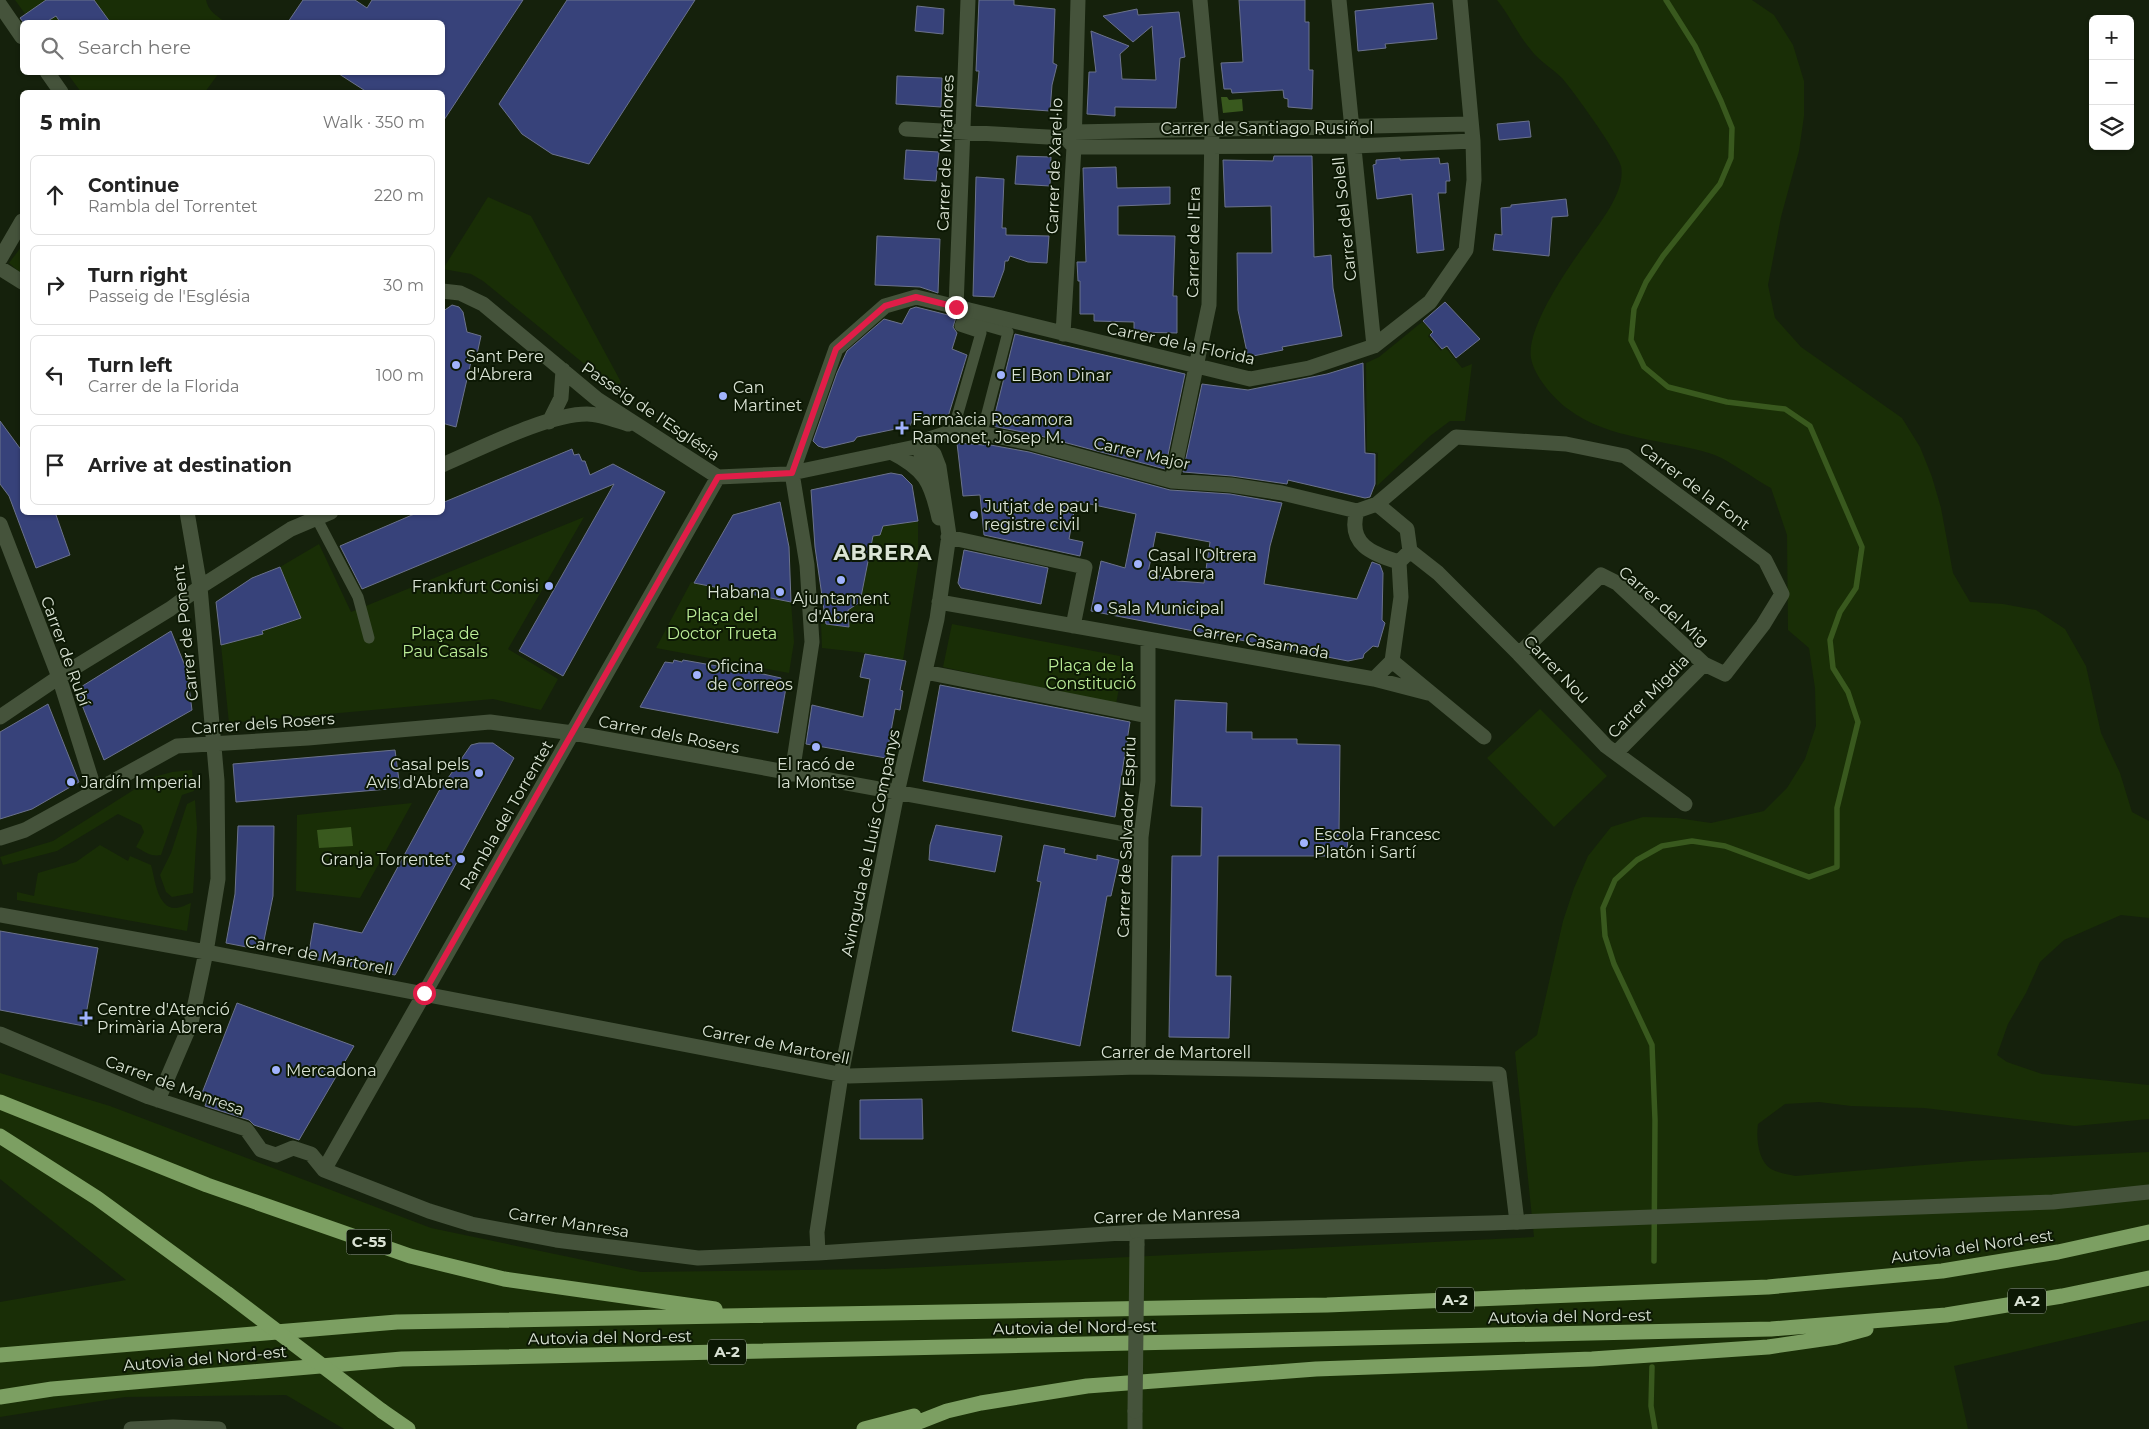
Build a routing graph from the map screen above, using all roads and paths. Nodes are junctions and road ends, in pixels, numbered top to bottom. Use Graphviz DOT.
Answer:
graph roads {
  1 [pos="968,0"];
  2 [pos="1078,0"];
  3 [pos="1200,0"];
  4 [pos="1339,0"];
  5 [pos="1460,0"];
  6 [pos="0,5"];
  7 [pos="20,34"];
  8 [pos="49,75"];
  9 [pos="59,90"];
  10 [pos="1471,124"];
  11 [pos="1352,126"];
  12 [pos="1212,129"];
  13 [pos="906,130"];
  14 [pos="963,133"];
  15 [pos="1071,139"];
  16 [pos="1473,141"];
  17 [pos="1212,146"];
  18 [pos="1354,146"];
  19 [pos="20,224"];
  20 [pos="0,259"];
  21 [pos="0,268"];
  22 [pos="20,281"];
  23 [pos="445,290"];
  24 [pos="956,307"];
  25 [pos="1064,334"];
  26 [pos="1374,346"];
  27 [pos="1197,367"];
  28 [pos="563,370"];
  29 [pos="956,420"];
  30 [pos="549,422"];
  31 [pos="640,426"];
  32 [pos="925,445"];
  33 [pos="891,452"];
  34 [pos="445,464"];
  35 [pos="792,473"];
  36 [pos="926,476"];
  37 [pos="718,477"];
  38 [pos="1172,481"];
  39 [pos="1377,504"];
  40 [pos="1357,511"];
  41 [pos="188,515"];
  42 [pos="326,515"];
  43 [pos="317,519"];
  44 [pos="0,524"];
  45 [pos="948,537"];
  46 [pos="1410,551"];
  47 [pos="1399,562"];
  48 [pos="944,567"];
  49 [pos="200,587"];
  50 [pos="939,602"];
  51 [pos="1074,626"];
  52 [pos="369,638"];
  53 [pos="1148,639"];
  54 [pos="1519,654"];
  55 [pos="1392,661"];
  56 [pos="1704,664"];
  57 [pos="925,672"];
  58 [pos="58,677"];
  59 [pos="1374,679"];
  60 [pos="1432,694"];
  61 [pos="1148,716"];
  62 [pos="0,717"];
  63 [pos="573,733"];
  64 [pos="1484,737"];
  65 [pos="214,744"];
  66 [pos="1616,753"];
  67 [pos="792,774"];
  68 [pos="95,791"];
  69 [pos="897,793"];
  70 [pos="1685,804"];
  71 [pos="1140,837"];
  72 [pos="0,838"];
  73 [pos="0,915"];
  74 [pos="206,952"];
  75 [pos="424,993"];
  76 [pos="0,1034"];
  77 [pos="1138,1067"];
  78 [pos="841,1075"];
  79 [pos="158,1100"];
  80 [pos="0,1102"];
  81 [pos="0,1136"];
  82 [pos="324,1170"];
  83 [pos="2149,1192"];
  84 [pos="1517,1222"];
  85 [pos="2149,1232"];
  86 [pos="1137,1239"];
  87 [pos="818,1253"];
  88 [pos="2149,1278"];
  89 [pos="756,1315"];
  90 [pos="1905,1319"];
  91 [pos="0,1355"];
  92 [pos="0,1397"];
  93 [pos="947,1412"];
  94 [pos="130,1429"];
  95 [pos="219,1429"];
  96 [pos="408,1429"];
  97 [pos="864,1429"];
  98 [pos="901,1429"];
  99 [pos="1135,1429"];
  1 -- 14 [label="street, Carrer de Miraflores"];
  2 -- 15 [label="street, Carrer de Xarel·lo"];
  3 -- 12 [label="street, Carrer de l'Era"];
  4 -- 11 [label="street, Carrer del Solell"];
  5 -- 10 [label="street, Carrer de la Florida"];
  6 -- 7 [label="street"];
  8 -- 9 [label="street"];
  10 -- 11 [label="street, Carrer de Santiago Rusiñol"];
  10 -- 16 [label="street, Carrer de la Florida"];
  11 -- 12 [label="street, Carrer de Santiago Rusiñol"];
  11 -- 18 [label="street, Carrer del Solell"];
  12 -- 15 [label="street, Carrer de Santiago Rusiñol"];
  12 -- 17 [label="street, Carrer de l'Era"];
  13 -- 14 [label="street, Carrer de Santiago Rusiñol"];
  14 -- 15 [label="street, Carrer de Santiago Rusiñol"];
  14 -- 24 [label="street, Carrer de Miraflores"];
  15 -- 17 [label="street, Carrer de Santiago Rusiñol"];
  15 -- 25 [label="street, Carrer de Xarel·lo"];
  16 -- 18 [label="street, Carrer de Santiago Rusiñol"];
  16 -- 26 [label="street, Carrer de la Florida"];
  17 -- 18 [label="street, Carrer de Santiago Rusiñol"];
  17 -- 27 [label="street, Carrer de l'Era"];
  18 -- 26 [label="street, Carrer del Solell"];
  19 -- 20 [label="street"];
  21 -- 22 [label="street"];
  23 -- 28 [label="street, Passeig de l'Església"];
  24 -- 25 [label="street, Carrer de la Florida"];
  24 -- 35 [label="street, Carrer de la Florida"];
  25 -- 27 [label="street, Carrer de la Florida"];
  26 -- 27 [label="street, Carrer de la Florida"];
  27 -- 38 [label="street, Carrer de l'Era"];
  28 -- 30 [label="street"];
  28 -- 31 [label="street, Passeig de l'Església"];
  29 -- 29 [label="street"];
  30 -- 31 [label="street"];
  30 -- 34 [label="street"];
  31 -- 37 [label="street, Passeig de l'Església"];
  32 -- 33 [label="street, Passeig de l'Església"];
  32 -- 36 [label="street"];
  32 -- 38 [label="street, Carrer Major"];
  32 -- 45 [label="street, Avinguda de Lluís Companys"];
  33 -- 35 [label="street, Passeig de l'Església"];
  33 -- 36 [label="street"];
  35 -- 37 [label="street, Passeig de l'Església"];
  35 -- 67 [label="street"];
  36 -- 48 [label="street"];
  37 -- 63 [label="street, Rambla del Torrentet"];
  38 -- 40 [label="street, Carrer Major"];
  39 -- 40 [label="street"];
  39 -- 46 [label="street"];
  39 -- 56 [label="street, Carrer de la Font"];
  40 -- 47 [label="street"];
  41 -- 49 [label="street, Carrer de Ponent"];
  42 -- 43 [label="street"];
  43 -- 49 [label="street"];
  43 -- 52 [label="street"];
  44 -- 58 [label="street, Carrer de Rubí"];
  45 -- 48 [label="street, Avinguda de Lluís Companys"];
  45 -- 51 [label="street"];
  46 -- 47 [label="street"];
  46 -- 54 [label="street, Carrer Nou"];
  47 -- 55 [label="street"];
  48 -- 50 [label="street, Avinguda de Lluís Companys"];
  49 -- 58 [label="street"];
  49 -- 65 [label="street, Carrer de Ponent"];
  50 -- 51 [label="street, Carrer Casamada"];
  50 -- 57 [label="street, Avinguda de Lluís Companys"];
  51 -- 53 [label="street, Carrer Casamada"];
  53 -- 59 [label="street, Carrer Casamada"];
  53 -- 61 [label="street, Carrer de Salvador Espriu"];
  54 -- 56 [label="street, Carrer del Mig"];
  54 -- 66 [label="street, Carrer Nou"];
  55 -- 59 [label="street"];
  55 -- 60 [label="street"];
  56 -- 66 [label="street, Carrer Migdia"];
  57 -- 61 [label="street"];
  57 -- 69 [label="street, Avinguda de Lluís Companys"];
  58 -- 62 [label="street"];
  58 -- 68 [label="street, Carrer de Rubí"];
  59 -- 60 [label="street, Carrer Casamada"];
  60 -- 64 [label="street"];
  61 -- 71 [label="street, Carrer de Salvador Espriu"];
  63 -- 65 [label="street, Carrer dels Rosers"];
  63 -- 67 [label="street, Carrer dels Rosers"];
  63 -- 75 [label="street, Rambla del Torrentet"];
  65 -- 68 [label="street, Carrer dels Rosers"];
  65 -- 74 [label="street, Carrer de Ponent"];
  66 -- 70 [label="street, Carrer Nou"];
  67 -- 69 [label="street, Carrer dels Rosers"];
  68 -- 72 [label="street, Carrer dels Rosers"];
  69 -- 71 [label="street, Carrer dels Rosers"];
  69 -- 78 [label="street, Avinguda de Lluís Companys"];
  71 -- 77 [label="street, Carrer de Salvador Espriu"];
  73 -- 74 [label="street, Carrer de Martorell"];
  74 -- 75 [label="street, Carrer de Martorell"];
  74 -- 79 [label="street, Carrer de Ponent"];
  75 -- 78 [label="street, Carrer de Martorell"];
  75 -- 82 [label="street, Rambla del Torrentet"];
  76 -- 79 [label="street, Carrer de Manresa"];
  77 -- 78 [label="street, Carrer de Martorell"];
  77 -- 84 [label="street, Carrer de Martorell"];
  78 -- 87 [label="street, Avinguda de Lluís Companys"];
  79 -- 82 [label="street, Carrer de Manresa"];
  80 -- 89 [label="highway, C-55"];
  81 -- 96 [label="highway, bridge"];
  82 -- 87 [label="street, Carrer Manresa"];
  83 -- 84 [label="street, Carrer de Manresa"];
  84 -- 86 [label="street, Carrer de Manresa"];
  85 -- 89 [label="highway, Autovia del Nord-est / A-2"];
  86 -- 87 [label="street, Carrer de Manresa"];
  86 -- 99 [label="street, bridge"];
  88 -- 90 [label="highway, Autovia del Nord-est / A-2"];
  89 -- 91 [label="highway, Autovia del Nord-est / A-2"];
  90 -- 92 [label="highway, Autovia del Nord-est / A-2"];
  90 -- 93 [label="highway"];
  93 -- 97 [label="highway"];
  93 -- 98 [label="highway"];
  94 -- 95 [label="street"];
}
